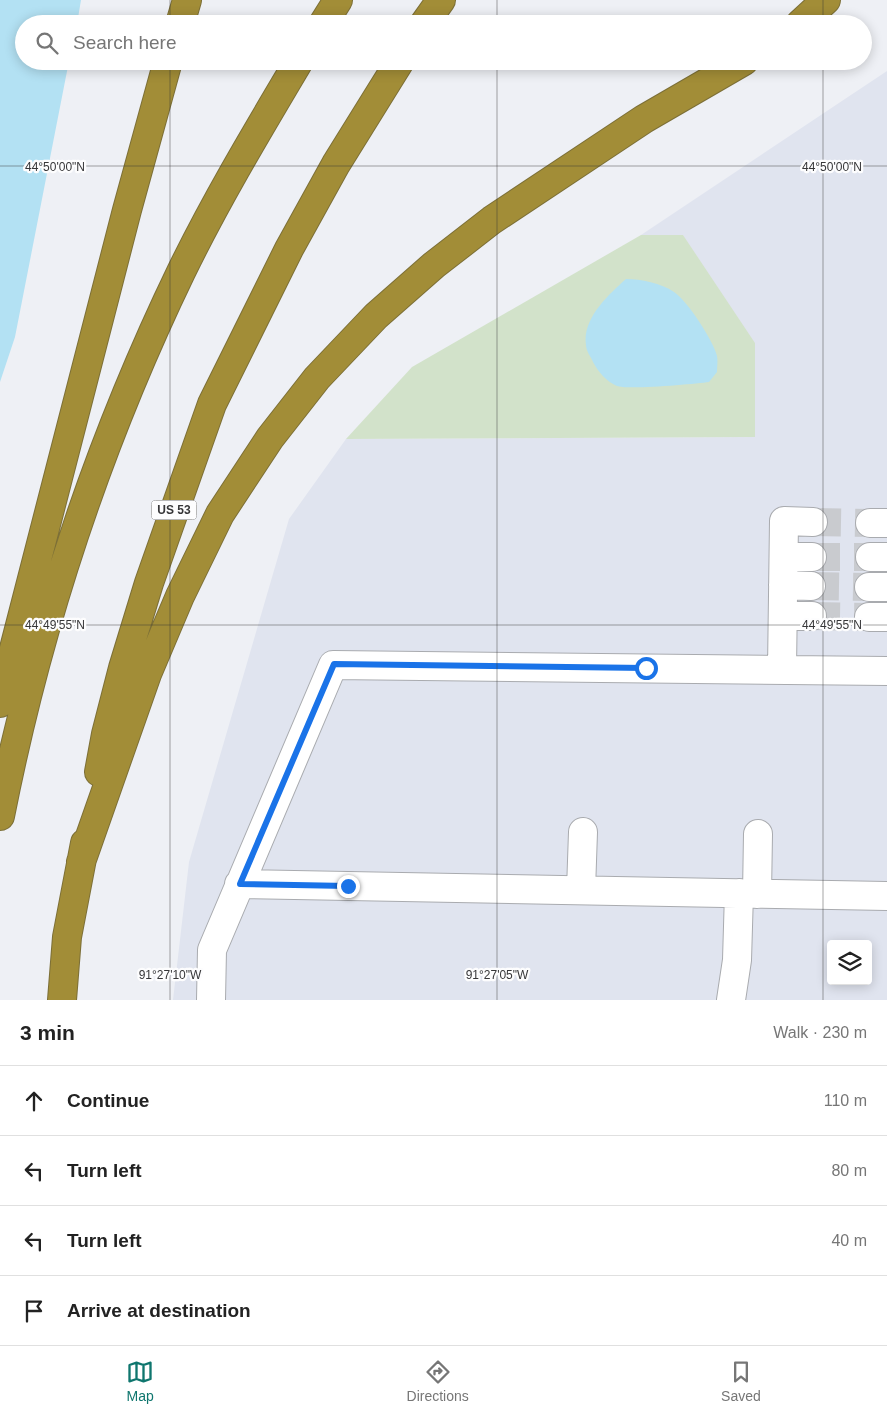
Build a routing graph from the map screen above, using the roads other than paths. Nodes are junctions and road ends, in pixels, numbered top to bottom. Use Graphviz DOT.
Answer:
graph roads {
  1 [pos="187,0"];
  2 [pos="338,0"];
  3 [pos="441,0"];
  4 [pos="826,0"];
  5 [pos="183,15"];
  6 [pos="329,15"];
  7 [pos="430,15"];
  8 [pos="810,15"];
  9 [pos="166,70"];
  10 [pos="294,70"];
  11 [pos="394,70"];
  12 [pos="728,70"];
  13 [pos="813,522"];
  14 [pos="784,557"];
  15 [pos="812,557"];
  16 [pos="783,585"];
  17 [pos="811,586"];
  18 [pos="783,616"];
  19 [pos="812,616"];
  20 [pos="782,670"];
  21 [pos="887,671"];
  22 [pos="0,703"];
  23 [pos="0,816"];
  24 [pos="582,832"];
  25 [pos="758,834"];
  26 [pos="81,862"];
  27 [pos="240,884"];
  28 [pos="581,890"];
  29 [pos="748,893"];
  30 [pos="887,896"];
  31 [pos="62,1000"];
  32 [pos="211,1000"];
  33 [pos="731,1000"];
  1 -- 5 [label="highway"];
  2 -- 6 [label="highway"];
  3 -- 7 [label="highway"];
  4 -- 8 [label="highway"];
  9 -- 22 [label="highway"];
  10 -- 23 [label="highway"];
  11 -- 26 [label="highway, US 53"];
  12 -- 26 [label="highway"];
  13 -- 14 [label="lane"];
  14 -- 15 [label="lane"];
  14 -- 16 [label="lane"];
  16 -- 17 [label="lane"];
  16 -- 18 [label="lane"];
  18 -- 19 [label="lane"];
  18 -- 20 [label="lane"];
  20 -- 21 [label="lane"];
  20 -- 27 [label="lane"];
  24 -- 28 [label="lane"];
  25 -- 29 [label="lane"];
  26 -- 31 [label="highway, US 53"];
  27 -- 28 [label="lane"];
  27 -- 32 [label="lane"];
  28 -- 29 [label="lane"];
  29 -- 30 [label="lane"];
  29 -- 33 [label="lane"];
}
